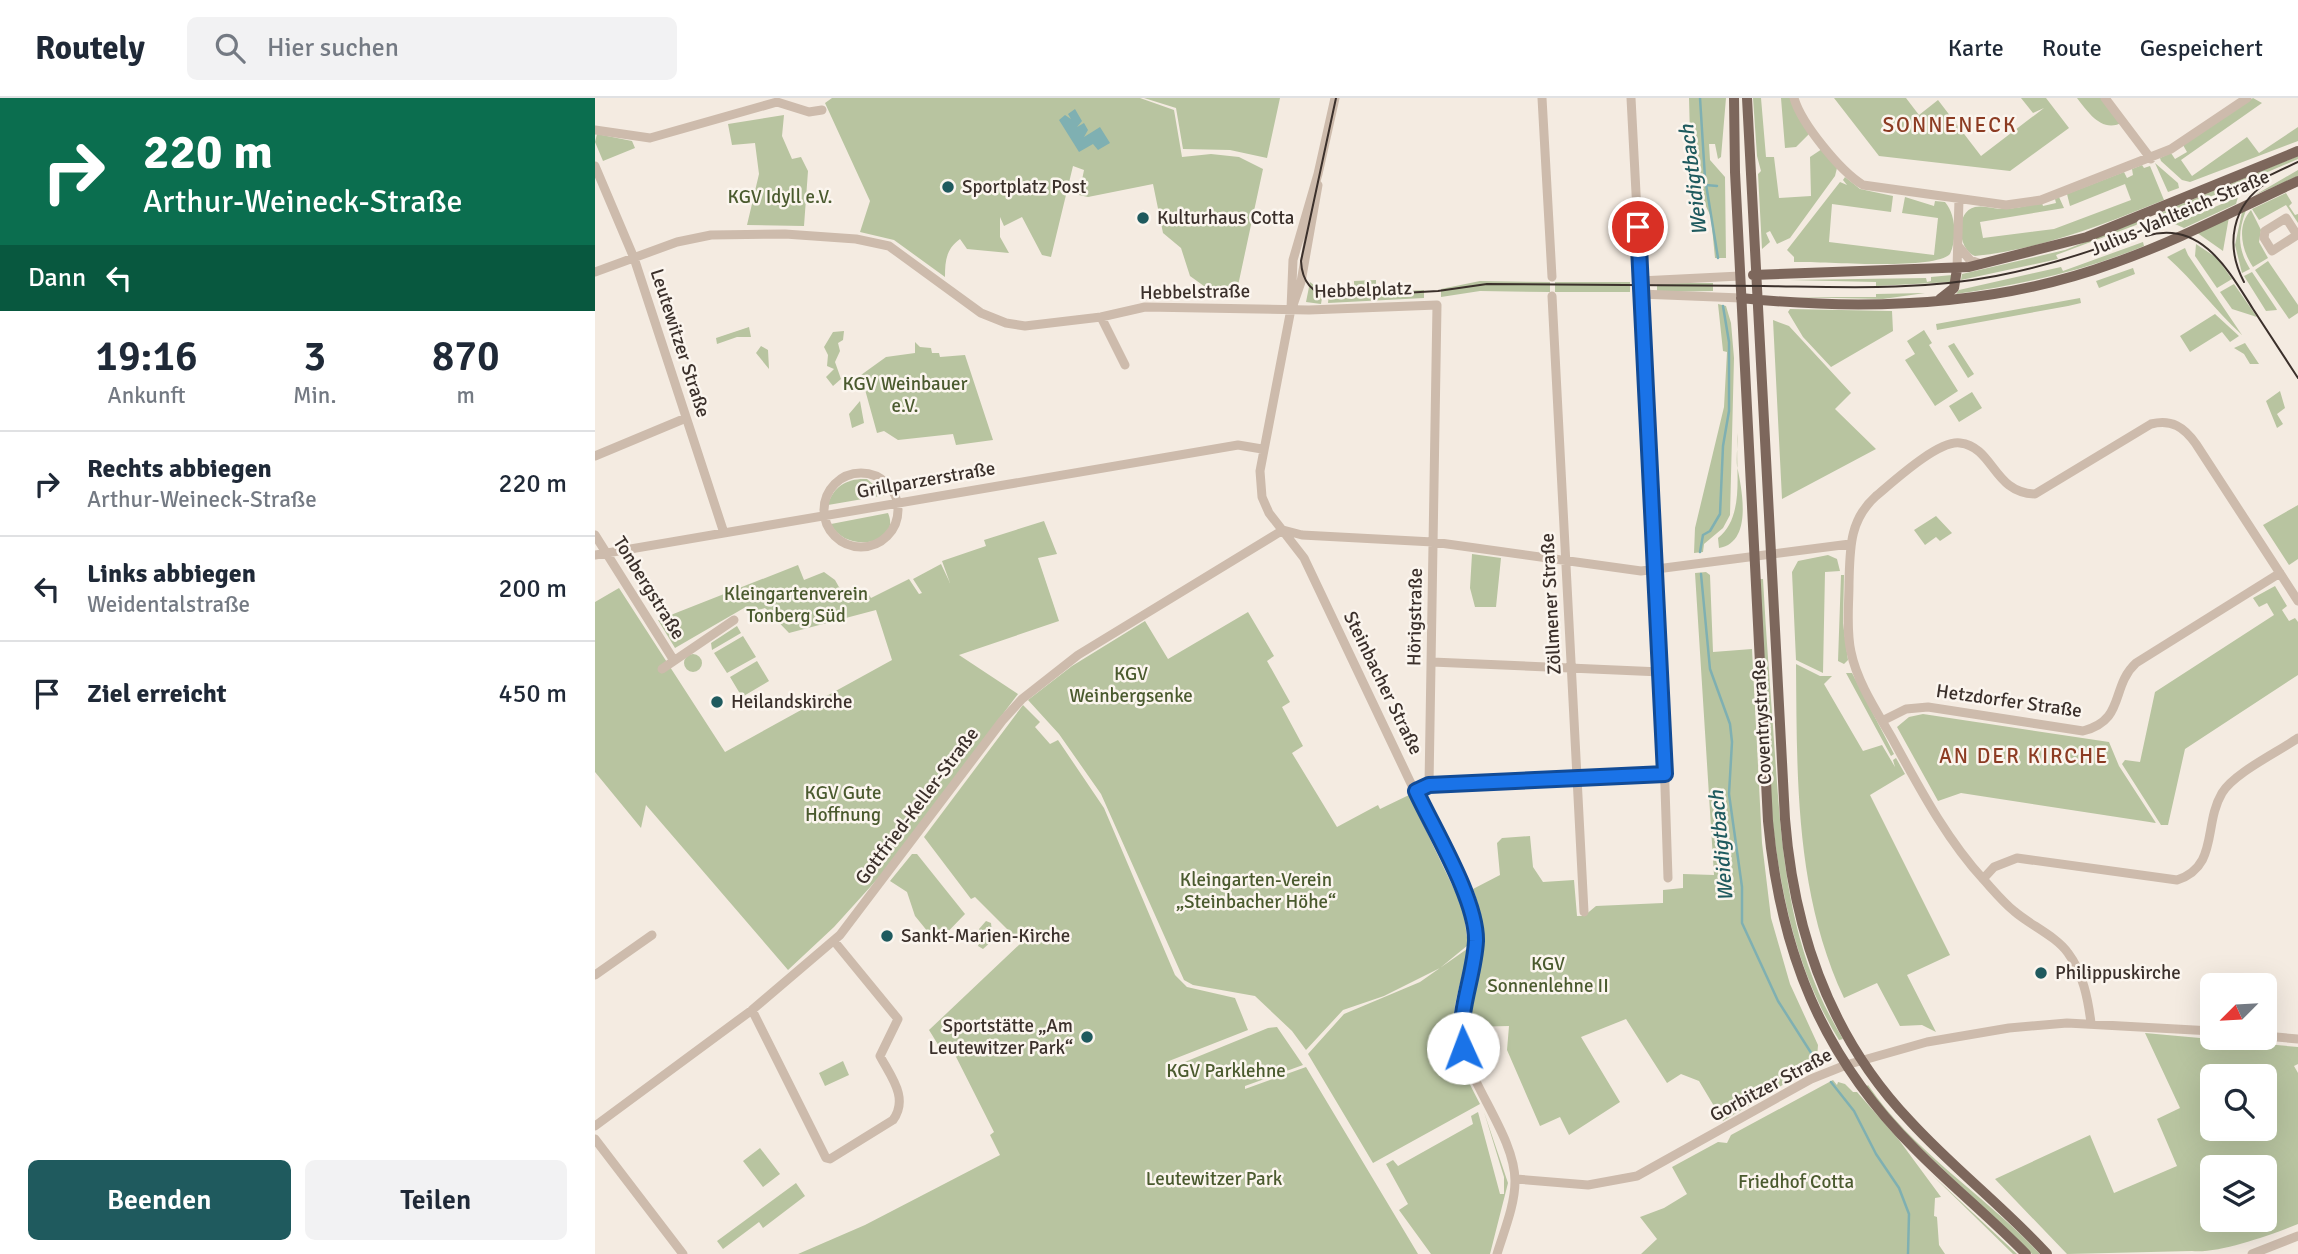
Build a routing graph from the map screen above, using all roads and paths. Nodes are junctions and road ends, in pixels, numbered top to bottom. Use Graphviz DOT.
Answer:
graph roads {
  1 [pos="1335,98"];
  2 [pos="1542,98"];
  3 [pos="1631,98"];
  4 [pos="1734,98"];
  5 [pos="1747,98"];
  6 [pos="1794,98"];
  7 [pos="2105,98"];
  8 [pos="2247,98"];
  9 [pos="777,100"];
  10 [pos="822,110"];
  11 [pos="595,130"];
  12 [pos="2298,151"];
  13 [pos="2151,159"];
  14 [pos="595,166"];
  15 [pos="2298,181"];
  16 [pos="1959,199"];
  17 [pos="1958,244"];
  18 [pos="634,258"];
  19 [pos="1981,264"];
  20 [pos="1957,269"];
  21 [pos="595,272"];
  22 [pos="1758,275"];
  23 [pos="1740,276"];
  24 [pos="1552,277"];
  25 [pos="1640,281"];
  26 [pos="1640,293"];
  27 [pos="1552,296"];
  28 [pos="1741,298"];
  29 [pos="1940,299"];
  30 [pos="1759,300"];
  31 [pos="1437,304"];
  32 [pos="1291,309"];
  33 [pos="1101,317"];
  34 [pos="1125,365"];
  35 [pos="686,418"];
  36 [pos="1262,449"];
  37 [pos="595,456"];
  38 [pos="898,503"];
  39 [pos="825,515"];
  40 [pos="1283,530"];
  41 [pos="724,533"];
  42 [pos="595,535"];
  43 [pos="1433,542"];
  44 [pos="1850,544"];
  45 [pos="606,553"];
  46 [pos="1771,553"];
  47 [pos="595,555"];
  48 [pos="1754,555"];
  49 [pos="1566,562"];
  50 [pos="1656,571"];
  51 [pos="2280,573"];
  52 [pos="2298,601"];
  53 [pos="734,620"];
  54 [pos="673,659"];
  55 [pos="1432,662"];
  56 [pos="1571,668"];
  57 [pos="662,669"];
  58 [pos="1661,672"];
  59 [pos="1882,721"];
  60 [pos="2298,738"];
  61 [pos="1665,774"];
  62 [pos="1579,776"];
  63 [pos="1429,785"];
  64 [pos="1416,791"];
  65 [pos="1668,878"];
  66 [pos="1983,879"];
  67 [pos="1584,912"];
  68 [pos="652,935"];
  69 [pos="834,941"];
  70 [pos="595,975"];
  71 [pos="752,1010"];
  72 [pos="2091,1023"];
  73 [pos="2200,1030"];
  74 [pos="2277,1037"];
  75 [pos="2298,1039"];
  76 [pos="1861,1060"];
  77 [pos="1846,1065"];
  78 [pos="595,1126"];
  79 [pos="595,1139"];
  80 [pos="1515,1178"];
  81 [pos="2298,1236"];
  82 [pos="683,1254"];
  83 [pos="1497,1254"];
  84 [pos="2026,1254"];
  85 [pos="2047,1254"];
  86 [pos="2252,1254"];
  1 -- 32 [label="street"];
  2 -- 24 [label="street"];
  3 -- 25 [label="street"];
  4 -- 23 [label="main road, Coventrystraße"];
  5 -- 22 [label="main road, Coventrystraße"];
  6 -- 16 [label="street"];
  7 -- 13 [label="street"];
  8 -- 13 [label="street"];
  9 -- 10 [label="street"];
  9 -- 11 [label="street"];
  12 -- 19 [label="main road, Julius-Vahlteich-Straße"];
  13 -- 16 [label="street"];
  14 -- 18 [label="street, Leutewitzer Straße"];
  15 -- 29 [label="main road, Julius-Vahlteich-Straße"];
  16 -- 17 [label="street"];
  17 -- 19 [label="street"];
  17 -- 20 [label="street"];
  18 -- 21 [label="street, Hebbelstraße"];
  18 -- 33 [label="street, Hebbelstraße"];
  18 -- 35 [label="street, Leutewitzer Straße"];
  19 -- 20 [label="main road, Julius-Vahlteich-Straße"];
  20 -- 22 [label="main road, Julius-Vahlteich-Straße"];
  20 -- 29 [label="main road"];
  22 -- 23 [label="main road, Julius-Vahlteich-Straße"];
  22 -- 30 [label="main road, Coventrystraße"];
  23 -- 25 [label="street"];
  23 -- 28 [label="main road, Coventrystraße"];
  25 -- 26 [label="street"];
  26 -- 28 [label="street"];
  26 -- 50 [label="street"];
  27 -- 49 [label="street, Zöllmener Straße"];
  28 -- 30 [label="main road, Julius-Vahlteich-Straße"];
  28 -- 48 [label="main road, Coventrystraße"];
  29 -- 30 [label="main road, Julius-Vahlteich-Straße"];
  30 -- 46 [label="main road, Coventrystraße"];
  31 -- 32 [label="street, Hebbelplatz"];
  31 -- 43 [label="street, Hörigstraße"];
  32 -- 33 [label="street, Hebbelstraße"];
  32 -- 36 [label="street, Steinbacher Straße"];
  33 -- 34 [label="street"];
  35 -- 37 [label="street"];
  35 -- 41 [label="street, Leutewitzer Straße"];
  36 -- 38 [label="street, Grillparzerstraße"];
  36 -- 40 [label="street, Steinbacher Straße"];
  38 -- 39 [label="street, Grillparzerstraße"];
  38 -- 39 [label="street"];
  38 -- 39 [label="street"];
  39 -- 41 [label="street, Grillparzerstraße"];
  40 -- 43 [label="street"];
  40 -- 64 [label="street, Steinbacher Straße"];
  40 -- 69 [label="street, Gottfried-Keller-Straße"];
  41 -- 45 [label="street, Grillparzerstraße"];
  42 -- 45 [label="street, Tonbergstraße"];
  43 -- 49 [label="street"];
  43 -- 55 [label="street, Hörigstraße"];
  44 -- 46 [label="street"];
  44 -- 51 [label="street"];
  44 -- 59 [label="street"];
  45 -- 47 [label="street, Grillparzerstraße"];
  45 -- 54 [label="street, Tonbergstraße"];
  46 -- 48 [label="street"];
  46 -- 76 [label="main road, Coventrystraße"];
  48 -- 50 [label="street"];
  48 -- 77 [label="main road, Coventrystraße"];
  49 -- 50 [label="street"];
  49 -- 56 [label="street, Zöllmener Straße"];
  50 -- 58 [label="street"];
  51 -- 52 [label="street"];
  51 -- 59 [label="street, Hetzdorfer Straße"];
  53 -- 54 [label="street"];
  54 -- 57 [label="street"];
  55 -- 56 [label="street"];
  55 -- 63 [label="street, Hörigstraße"];
  56 -- 58 [label="street"];
  56 -- 62 [label="street, Zöllmener Straße"];
  58 -- 61 [label="street"];
  59 -- 66 [label="street"];
  60 -- 66 [label="street"];
  61 -- 62 [label="street"];
  61 -- 65 [label="street"];
  62 -- 63 [label="street"];
  62 -- 67 [label="street, Zöllmener Straße"];
  63 -- 64 [label="street"];
  64 -- 80 [label="street, Steinbacher Straße"];
  66 -- 72 [label="street"];
  68 -- 70 [label="street"];
  69 -- 71 [label="street, Gottfried-Keller-Straße"];
  69 -- 71 [label="street"];
  71 -- 78 [label="street, Gottfried-Keller-Straße"];
  72 -- 73 [label="street, Gorbitzer Straße"];
  72 -- 76 [label="street, Gorbitzer Straße"];
  74 -- 75 [label="street"];
  76 -- 77 [label="street, Gorbitzer Straße"];
  76 -- 85 [label="main road, Coventrystraße"];
  77 -- 80 [label="street, Gorbitzer Straße"];
  77 -- 84 [label="main road, Coventrystraße"];
  79 -- 82 [label="street"];
  80 -- 83 [label="street"];
  81 -- 86 [label="street"];
}
